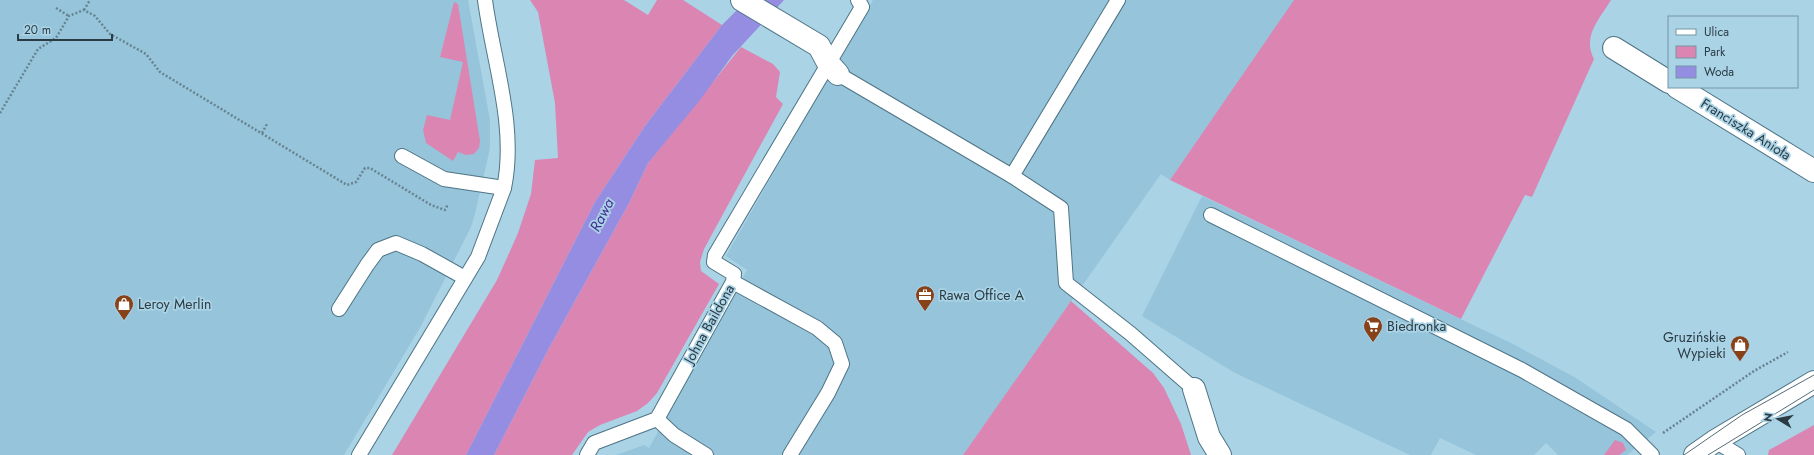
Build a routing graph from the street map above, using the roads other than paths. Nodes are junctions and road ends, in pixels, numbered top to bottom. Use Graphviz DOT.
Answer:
graph roads {
  1 [pos="485,0"];
  2 [pos="742,0"];
  3 [pos="858,0"];
  4 [pos="1118,0"];
  5 [pos="1614,48"];
  6 [pos="833,69"];
  7 [pos="1668,81"];
  8 [pos="1679,88"];
  9 [pos="402,156"];
  10 [pos="1814,171"];
  11 [pos="1012,176"];
  12 [pos="504,188"];
  13 [pos="1210,215"];
  14 [pos="465,278"];
  15 [pos="733,282"];
  16 [pos="339,309"];
  17 [pos="1814,382"];
  18 [pos="1194,390"];
  19 [pos="657,419"];
  20 [pos="1715,441"];
  21 [pos="1648,451"];
  22 [pos="359,455"];
  23 [pos="587,455"];
  24 [pos="706,455"];
  25 [pos="790,455"];
  26 [pos="1220,455"];
  27 [pos="1695,455"];
  28 [pos="1738,455"];
  1 -- 12 [label="lane"];
  2 -- 6 [label="street"];
  3 -- 6 [label="lane"];
  4 -- 11 [label="lane"];
  5 -- 7 [label="street"];
  6 -- 11 [label="lane"];
  6 -- 15 [label="lane, Johna Baildona"];
  8 -- 10 [label="street, Franciszka Anioła"];
  9 -- 12 [label="lane"];
  11 -- 18 [label="lane"];
  12 -- 14 [label="lane"];
  13 -- 21 [label="lane"];
  14 -- 16 [label="lane"];
  14 -- 22 [label="lane"];
  15 -- 19 [label="lane, Johna Baildona"];
  15 -- 25 [label="lane"];
  17 -- 20 [label="street"];
  18 -- 26 [label="street"];
  19 -- 23 [label="lane"];
  19 -- 24 [label="lane"];
  20 -- 27 [label="street"];
  20 -- 28 [label="lane"];
}
